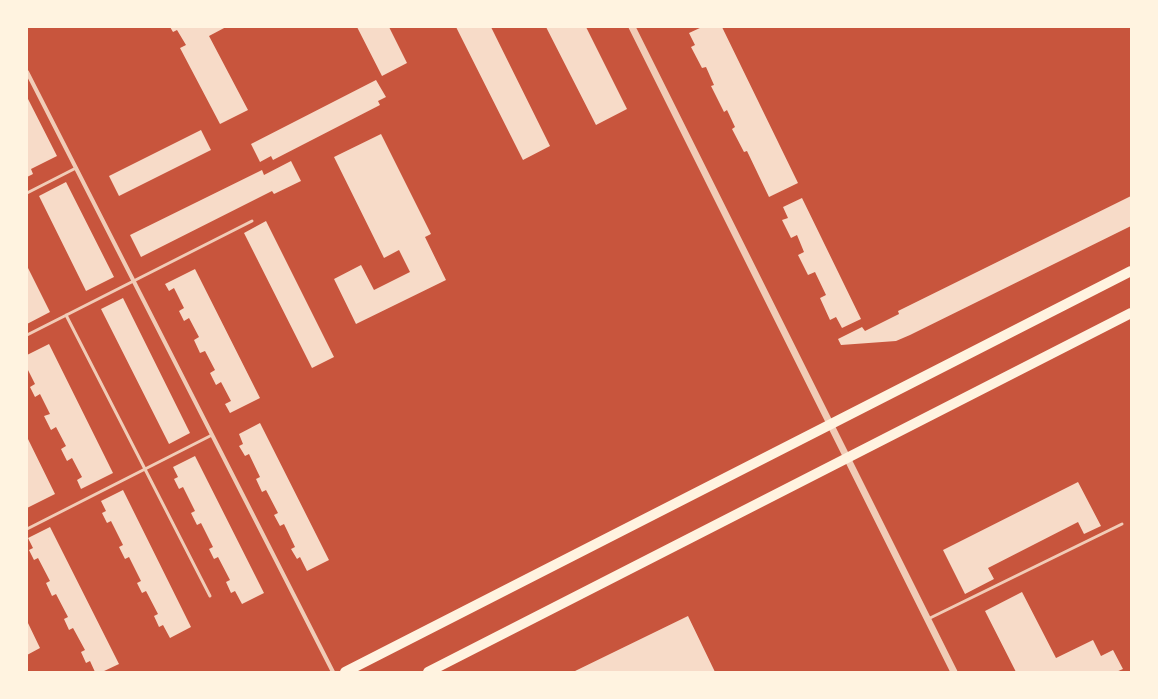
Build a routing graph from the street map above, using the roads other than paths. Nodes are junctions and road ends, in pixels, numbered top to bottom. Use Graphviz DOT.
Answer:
graph roads {
  1 [pos="632,27"];
  2 [pos="27,72"];
  3 [pos="76,168"];
  4 [pos="27,193"];
  5 [pos="252,221"];
  6 [pos="1131,271"];
  7 [pos="133,281"];
  8 [pos="1131,313"];
  9 [pos="66,315"];
  10 [pos="27,335"];
  11 [pos="830,425"];
  12 [pos="212,435"];
  13 [pos="847,458"];
  14 [pos="145,469"];
  15 [pos="1122,524"];
  16 [pos="27,529"];
  17 [pos="210,596"];
  18 [pos="928,619"];
  19 [pos="332,672"];
  20 [pos="345,672"];
  21 [pos="428,672"];
  22 [pos="954,672"];
  1 -- 11 [label="street"];
  2 -- 3 [label="street"];
  3 -- 4 [label="lane"];
  3 -- 7 [label="street"];
  5 -- 7 [label="lane"];
  6 -- 11 [label="main road"];
  7 -- 9 [label="lane"];
  7 -- 12 [label="street"];
  8 -- 13 [label="main road"];
  9 -- 10 [label="lane"];
  9 -- 14 [label="lane"];
  11 -- 13 [label="street"];
  11 -- 20 [label="main road"];
  12 -- 14 [label="lane"];
  12 -- 19 [label="street"];
  13 -- 18 [label="street"];
  13 -- 21 [label="main road"];
  14 -- 16 [label="lane"];
  14 -- 17 [label="lane"];
  15 -- 18 [label="lane"];
  18 -- 22 [label="street"];
}
